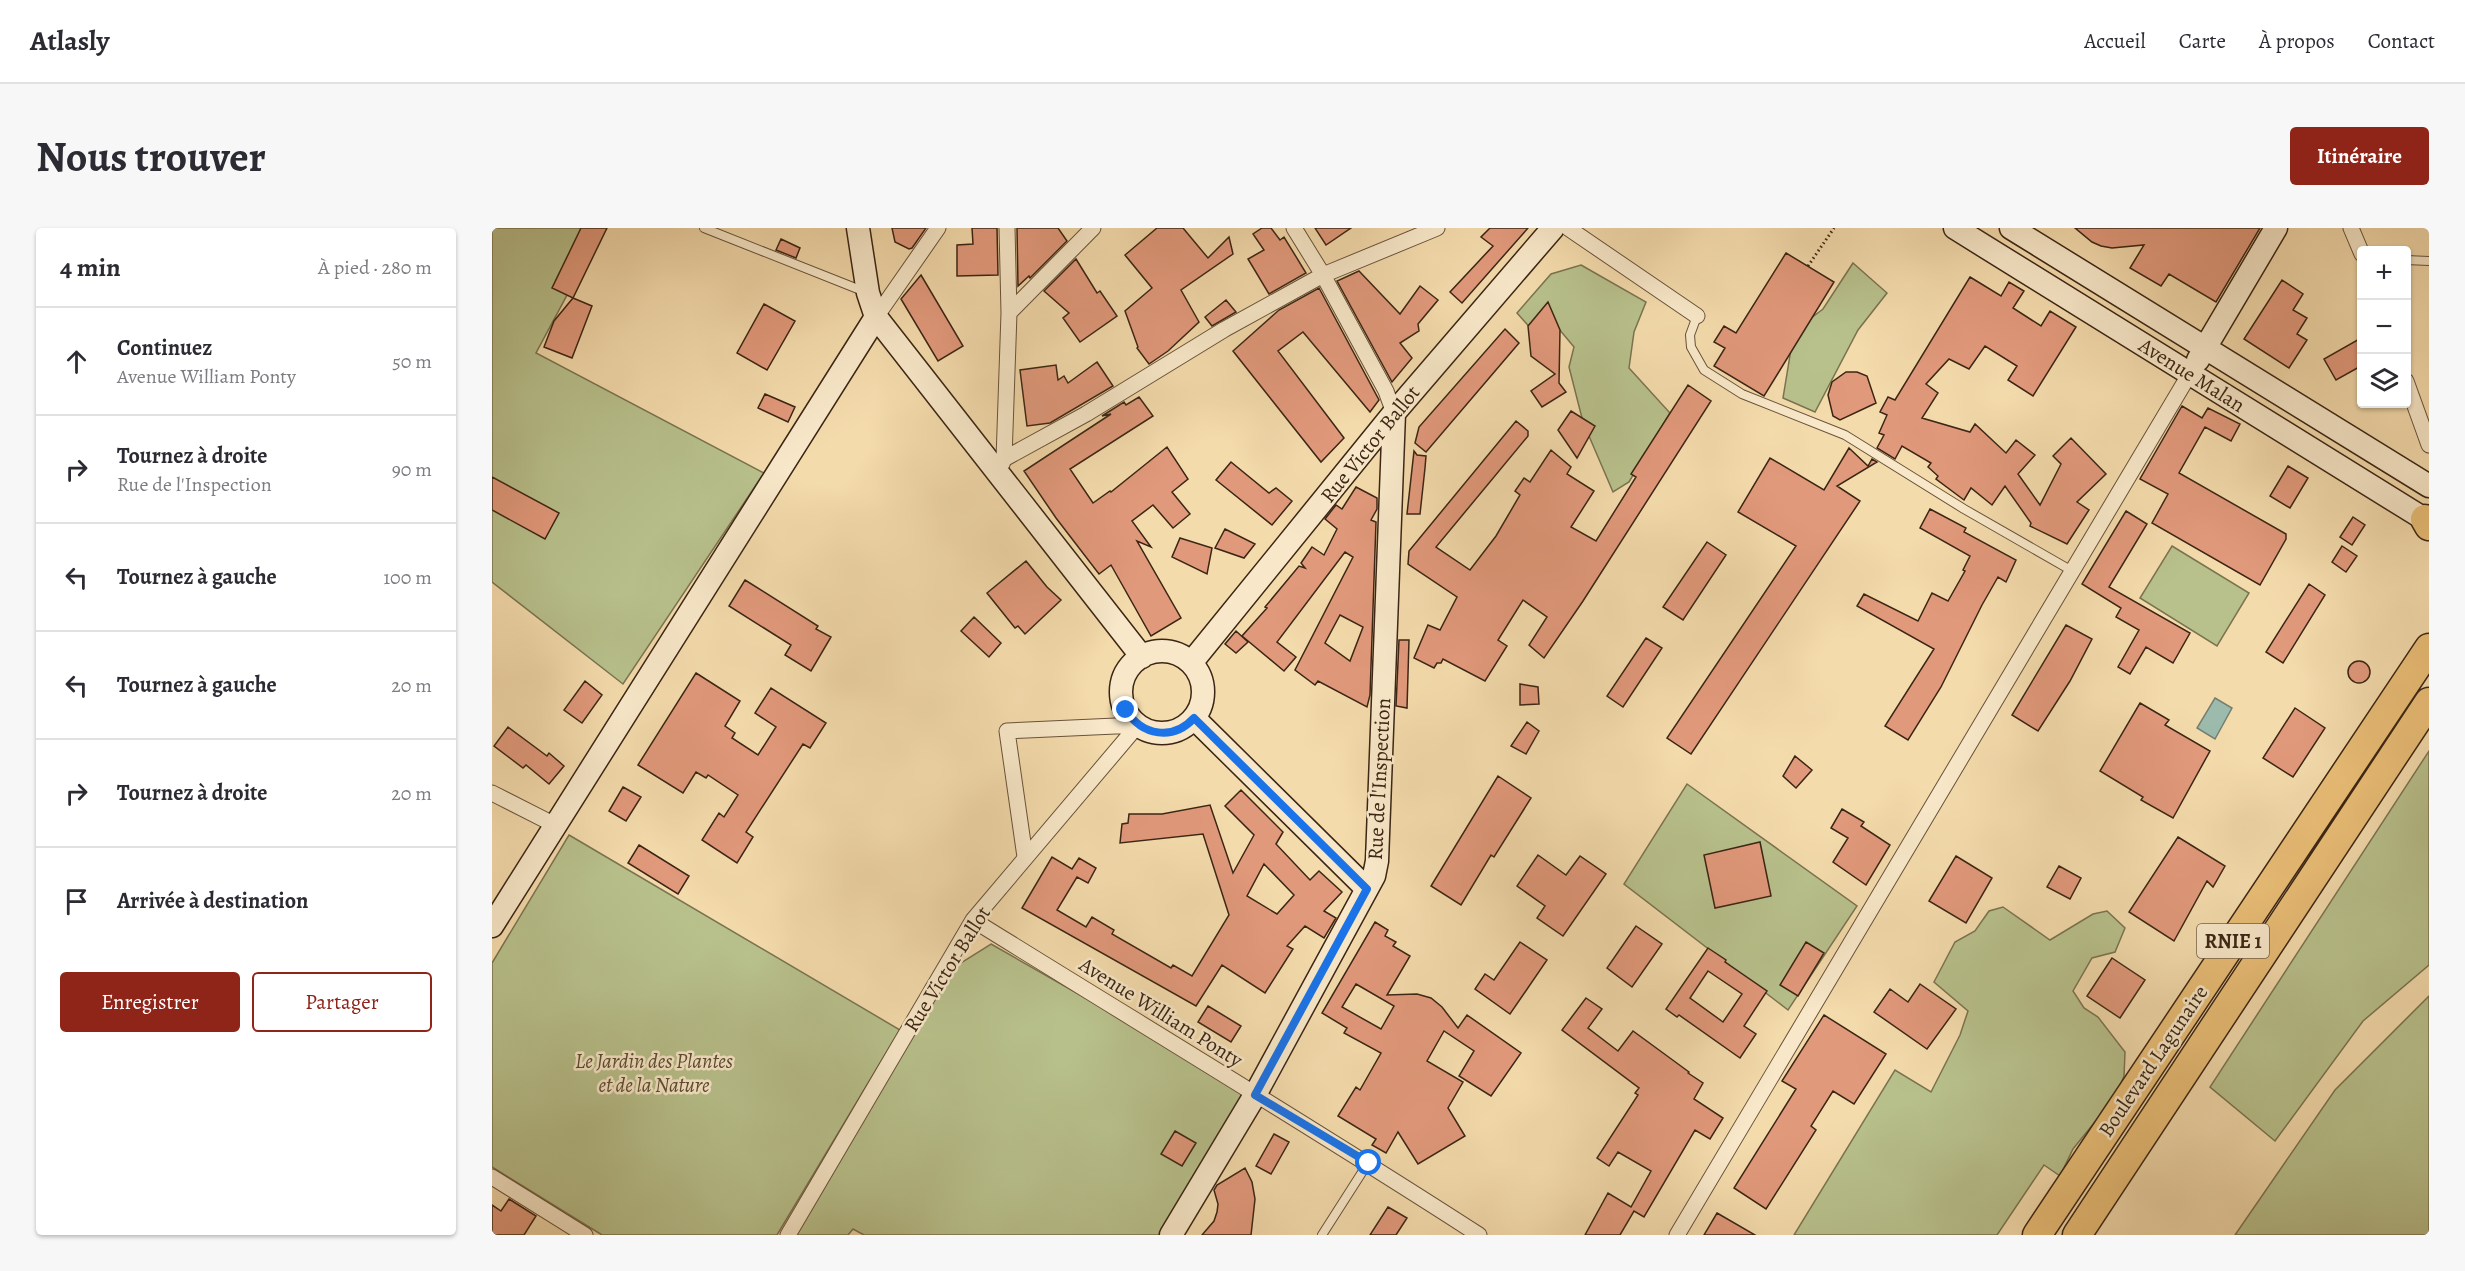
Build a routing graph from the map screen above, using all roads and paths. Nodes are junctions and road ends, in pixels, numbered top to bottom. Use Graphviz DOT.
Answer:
graph roads {
  1 [pos="704,228"];
  2 [pos="858,228"];
  3 [pos="938,228"];
  4 [pos="1007,228"];
  5 [pos="1093,228"];
  6 [pos="1294,228"];
  7 [pos="1437,228"];
  8 [pos="1552,228"];
  9 [pos="1568,228"];
  10 [pos="1834,228"];
  11 [pos="2011,228"];
  12 [pos="2276,228"];
  13 [pos="2351,228"];
  14 [pos="1970,232"];
  15 [pos="2358,246"];
  16 [pos="2411,260"];
  17 [pos="2429,261"];
  18 [pos="1808,266"];
  19 [pos="1323,275"];
  20 [pos="868,293"];
  21 [pos="1009,313"];
  22 [pos="1697,316"];
  23 [pos="876,317"];
  24 [pos="2206,347"];
  25 [pos="2189,375"];
  26 [pos="2411,395"];
  27 [pos="2308,412"];
  28 [pos="1394,413"];
  29 [pos="2293,437"];
  30 [pos="2429,445"];
  31 [pos="1001,467"];
  32 [pos="2429,486"];
  33 [pos="2428,522"];
  34 [pos="2073,572"];
  35 [pos="2429,648"];
  36 [pos="1142,657"];
  37 [pos="1191,663"];
  38 [pos="2429,702"];
  39 [pos="1194,718"];
  40 [pos="1138,725"];
  41 [pos="492,793"];
  42 [pos="555,825"];
  43 [pos="1025,857"];
  44 [pos="1367,889"];
  45 [pos="973,920"];
  46 [pos="492,926"];
  47 [pos="1255,1095"];
  48 [pos="1369,1163"];
  49 [pos="492,1177"];
  50 [pos="585,1235"];
  51 [pos="788,1235"];
  52 [pos="1170,1235"];
  53 [pos="1322,1235"];
  54 [pos="1479,1235"];
  55 [pos="1677,1235"];
  56 [pos="2037,1235"];
  57 [pos="2077,1235"];
  1 -- 20 [label="lane"];
  2 -- 20 [label="main road"];
  3 -- 23 [label="street"];
  4 -- 21 [label="street"];
  5 -- 21 [label="street"];
  6 -- 19 [label="street"];
  7 -- 19 [label="street"];
  8 -- 28 [label="main road, Rue Victor Ballot"];
  9 -- 22 [label="street"];
  10 -- 18 [label="path"];
  11 -- 24 [label="main road, Avenue Malan"];
  12 -- 24 [label="main road"];
  13 -- 15 [label="street"];
  14 -- 25 [label="main road, Avenue Malan"];
  16 -- 17 [label="lane"];
  19 -- 28 [label="street"];
  19 -- 31 [label="street"];
  20 -- 23 [label="main road"];
  21 -- 31 [label="street"];
  22 -- 34 [label="lane"];
  23 -- 31 [label="main road"];
  23 -- 42 [label="main road"];
  24 -- 25 [label="main road"];
  24 -- 27 [label="main road, Avenue Malan"];
  25 -- 29 [label="main road, Avenue Malan"];
  25 -- 34 [label="street"];
  26 -- 30 [label="street"];
  27 -- 29 [label="main road"];
  27 -- 32 [label="main road, Avenue Malan"];
  28 -- 37 [label="main road, Rue Victor Ballot"];
  28 -- 44 [label="main road, Rue de l'Inspection"];
  29 -- 33 [label="main road, Avenue Malan"];
  31 -- 36 [label="main road"];
  34 -- 55 [label="street"];
  35 -- 56 [label="highway, Boulevard Lagunaire / RNIE 1"];
  36 -- 37 [label="main road"];
  36 -- 40 [label="main road"];
  37 -- 39 [label="main road"];
  38 -- 57 [label="highway, Boulevard Lagunaire / RNIE 1"];
  39 -- 40 [label="main road"];
  39 -- 44 [label="main road"];
  40 -- 43 [label="street, Rue Victor Ballot"];
  40 -- 43 [label="street"];
  41 -- 42 [label="street"];
  42 -- 46 [label="main road"];
  43 -- 45 [label="street, Rue Victor Ballot"];
  44 -- 47 [label="main road, Rue de l'Inspection"];
  45 -- 47 [label="street, Avenue William Ponty"];
  45 -- 51 [label="street, Rue Victor Ballot"];
  47 -- 48 [label="street, Avenue William Ponty"];
  47 -- 52 [label="main road, Rue de l'Inspection"];
  48 -- 53 [label="lane"];
  48 -- 54 [label="street, Avenue William Ponty"];
  49 -- 50 [label="street"];
}
